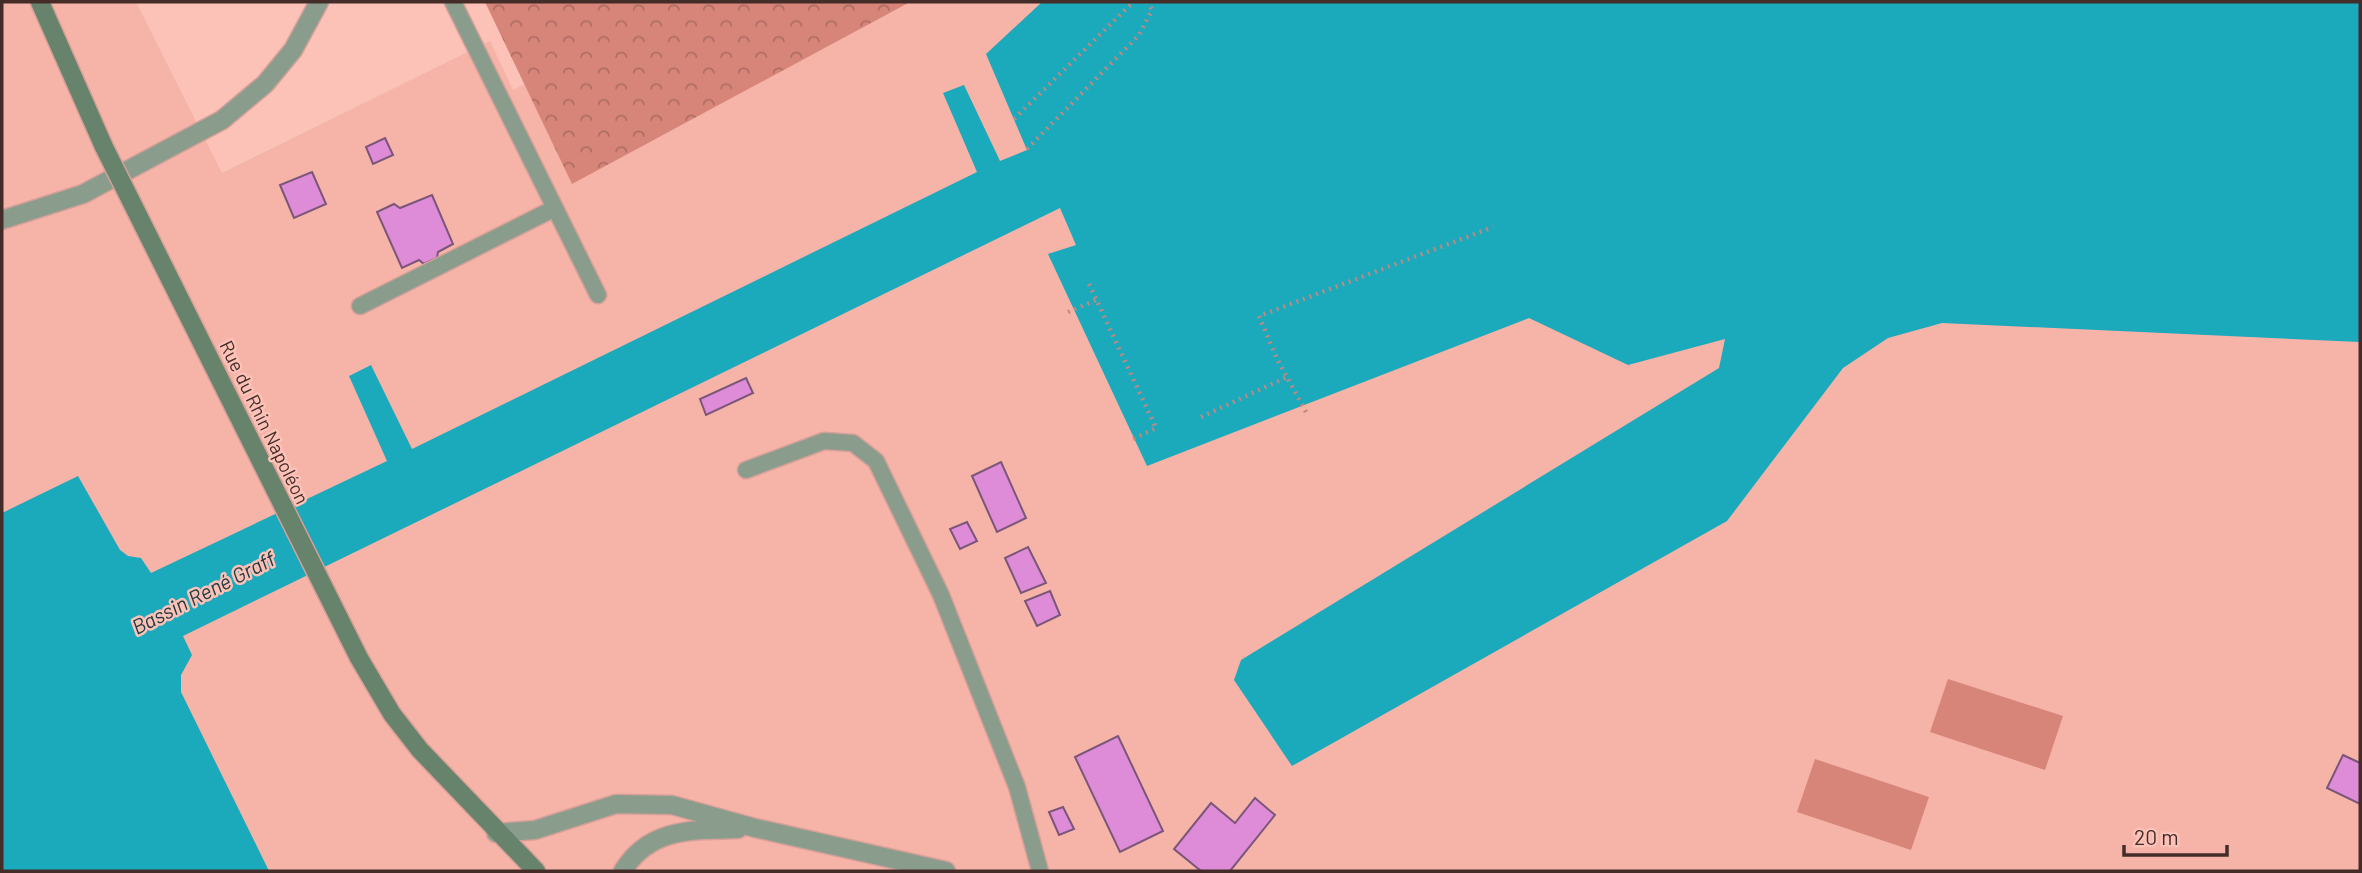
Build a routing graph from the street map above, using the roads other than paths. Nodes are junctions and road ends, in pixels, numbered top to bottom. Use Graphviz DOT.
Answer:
graph roads {
  1 [pos="40,2"];
  2 [pos="319,2"];
  3 [pos="453,2"];
  4 [pos="555,208"];
  5 [pos="2,220"];
  6 [pos="598,295"];
  7 [pos="360,306"];
  8 [pos="746,470"];
  9 [pos="755,828"];
  10 [pos="496,833"];
  11 [pos="536,871"];
  12 [pos="623,871"];
  13 [pos="946,871"];
  14 [pos="1040,871"];
  1 -- 10 [label="main road, Rue du Rhin Napoléon, bridge"];
  2 -- 5 [label="street"];
  3 -- 4 [label="lane"];
  4 -- 6 [label="lane"];
  4 -- 7 [label="lane"];
  8 -- 14 [label="lane"];
  9 -- 10 [label="street"];
  9 -- 12 [label="street"];
  9 -- 13 [label="street"];
  10 -- 11 [label="main road, Rue du Rhin Napoléon"];
}
